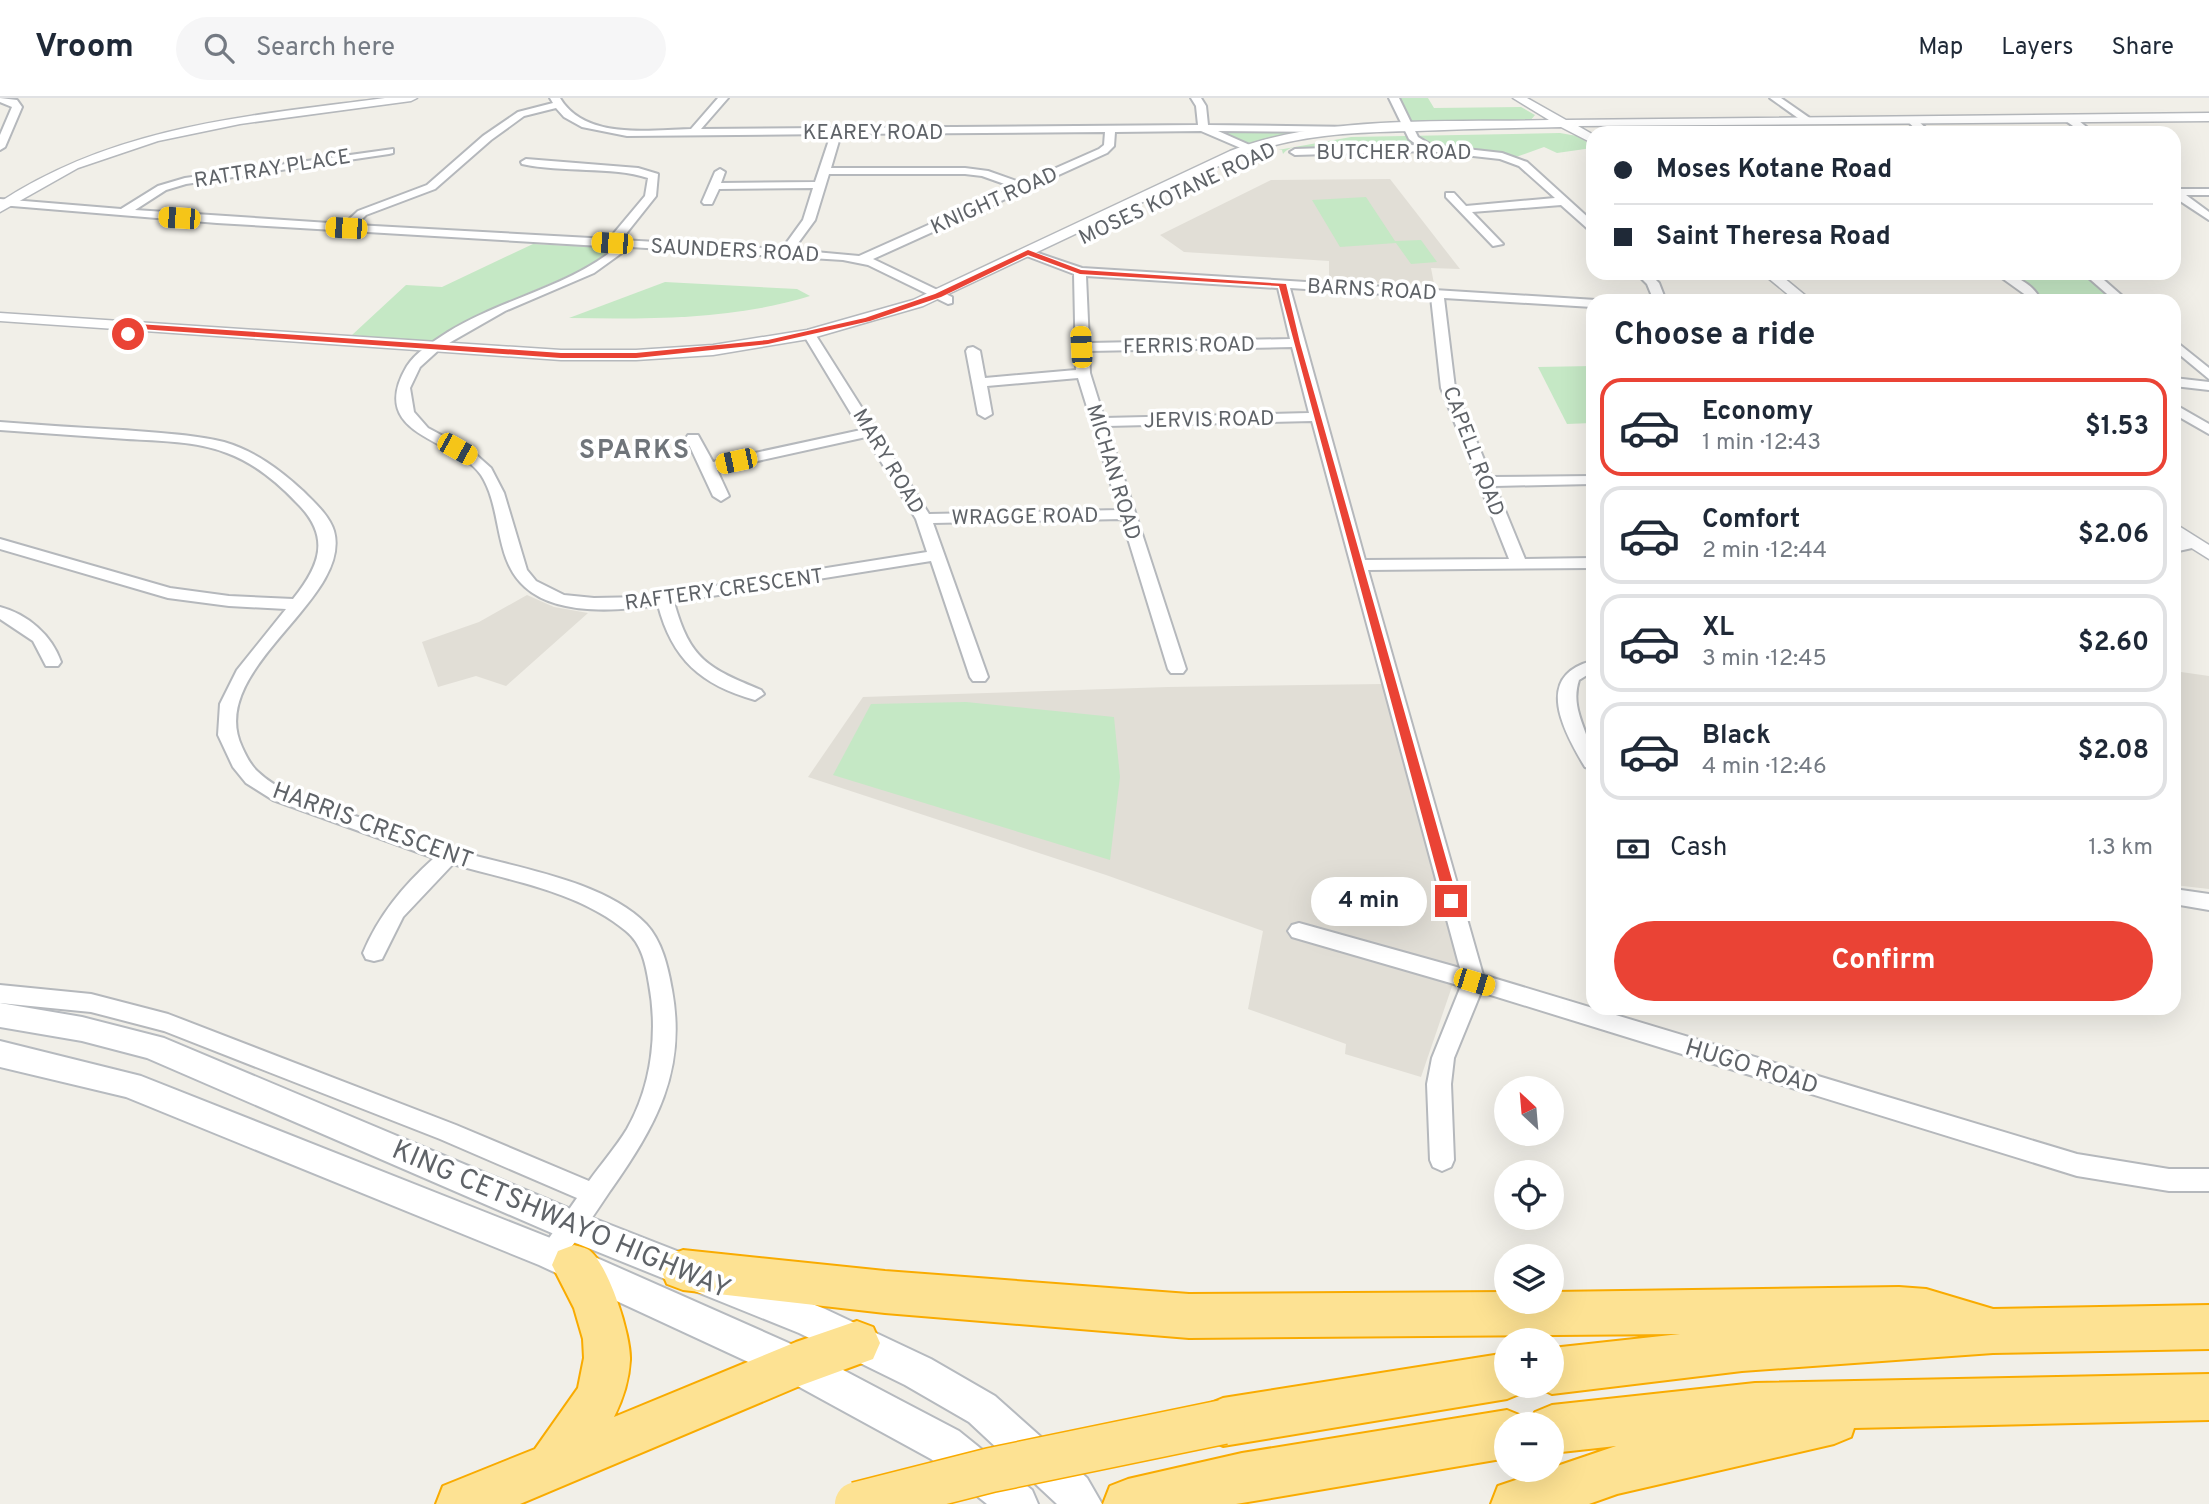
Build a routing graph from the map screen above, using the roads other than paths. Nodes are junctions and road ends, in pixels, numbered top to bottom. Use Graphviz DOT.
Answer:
graph roads {
  1 [pos="411,98"];
  2 [pos="723,98"];
  3 [pos="1196,98"];
  4 [pos="1394,98"];
  5 [pos="1775,98"];
  6 [pos="0,99"];
  7 [pos="557,101"];
  8 [pos="1532,104"];
  9 [pos="2209,117"];
  10 [pos="2070,119"];
  11 [pos="1911,120"];
  12 [pos="1640,121"];
  13 [pos="1809,121"];
  14 [pos="1661,123"];
  15 [pos="1524,126"];
  16 [pos="1603,126"];
  17 [pos="1639,126"];
  18 [pos="1918,126"];
  19 [pos="2080,126"];
  20 [pos="1203,128"];
  21 [pos="1351,129"];
  22 [pos="1581,129"];
  23 [pos="1110,130"];
  24 [pos="1409,130"];
  25 [pos="836,132"];
  26 [pos="692,134"];
  27 [pos="0,147"];
  28 [pos="1428,148"];
  29 [pos="1252,150"];
  30 [pos="389,151"];
  31 [pos="1295,152"];
  32 [pos="526,162"];
  33 [pos="826,171"];
  34 [pos="720,172"];
  35 [pos="821,185"];
  36 [pos="716,186"];
  37 [pos="1023,187"];
  38 [pos="2181,192"];
  39 [pos="2209,192"];
  40 [pos="1450,195"];
  41 [pos="2181,197"];
  42 [pos="1565,201"];
  43 [pos="708,202"];
  44 [pos="3,204"];
  45 [pos="1465,209"];
  46 [pos="122,213"];
  47 [pos="2209,217"];
  48 [pos="1586,221"];
  49 [pos="346,228"];
  50 [pos="620,244"];
  51 [pos="1497,244"];
  52 [pos="785,253"];
  53 [pos="1034,255"];
  54 [pos="862,259"];
  55 [pos="1080,272"];
  56 [pos="1778,280"];
  57 [pos="2011,280"];
  58 [pos="2097,280"];
  59 [pos="1283,284"];
  60 [pos="1437,293"];
  61 [pos="1796,294"];
  62 [pos="2032,294"];
  63 [pos="2114,294"];
  64 [pos="943,298"];
  65 [pos="1586,303"];
  66 [pos="0,317"];
  67 [pos="0,324"];
  68 [pos="133,330"];
  69 [pos="811,337"];
  70 [pos="1297,343"];
  71 [pos="1081,347"];
  72 [pos="2181,350"];
  73 [pos="429,351"];
  74 [pos="974,351"];
  75 [pos="1083,373"];
  76 [pos="2209,375"];
  77 [pos="979,383"];
  78 [pos="2181,383"];
  79 [pos="2209,386"];
  80 [pos="2181,412"];
  81 [pos="985,414"];
  82 [pos="1317,417"];
  83 [pos="1100,422"];
  84 [pos="0,426"];
  85 [pos="2209,430"];
  86 [pos="871,432"];
  87 [pos="693,438"];
  88 [pos="709,467"];
  89 [pos="1586,480"];
  90 [pos="1486,482"];
  91 [pos="721,496"];
  92 [pos="1126,514"];
  93 [pos="924,519"];
  94 [pos="2181,534"];
  95 [pos="0,544"];
  96 [pos="2181,547"];
  97 [pos="2202,548"];
  98 [pos="937,555"];
  99 [pos="1586,563"];
  100 [pos="1519,564"];
  101 [pos="1358,565"];
  102 [pos="665,600"];
  103 [pos="296,604"];
  104 [pos="0,612"];
  105 [pos="52,662"];
  106 [pos="1177,668"];
  107 [pos="1586,668"];
  108 [pos="979,677"];
  109 [pos="755,694"];
  110 [pos="1586,753"];
  111 [pos="449,856"];
  112 [pos="2181,898"];
  113 [pos="2209,902"];
  114 [pos="1299,931"];
  115 [pos="374,953"];
  116 [pos="1474,982"];
  117 [pos="0,994"];
  118 [pos="0,1015"];
  119 [pos="0,1054"];
  120 [pos="1442,1160"];
  121 [pos="2209,1180"];
  122 [pos="594,1194"];
  123 [pos="566,1248"];
  124 [pos="683,1270"];
  125 [pos="2209,1327"];
  126 [pos="1993,1331"];
  127 [pos="857,1343"];
  128 [pos="796,1366"];
  129 [pos="1564,1370"];
  130 [pos="1494,1378"];
  131 [pos="2209,1397"];
  132 [pos="1912,1404"];
  133 [pos="1564,1428"];
  134 [pos="1494,1436"];
  135 [pos="551,1466"];
  136 [pos="461,1504"];
  137 [pos="857,1504"];
  138 [pos="1018,1504"];
  139 [pos="1082,1504"];
  140 [pos="1128,1504"];
  141 [pos="1516,1504"];
  1 -- 44 [label="street"];
  2 -- 26 [label="street"];
  3 -- 20 [label="street"];
  4 -- 24 [label="street"];
  5 -- 13 [label="street"];
  6 -- 27 [label="street"];
  7 -- 26 [label="street, KEAREY ROAD"];
  7 -- 49 [label="street"];
  8 -- 12 [label="street"];
  8 -- 15 [label="street"];
  8 -- 22 [label="street"];
  9 -- 10 [label="street, MOSES KOTANE ROAD"];
  10 -- 11 [label="street, MOSES KOTANE ROAD"];
  10 -- 19 [label="street"];
  11 -- 13 [label="street, MOSES KOTANE ROAD"];
  11 -- 18 [label="street"];
  12 -- 14 [label="street, MOSES KOTANE ROAD"];
  12 -- 16 [label="street, MOSES KOTANE ROAD"];
  13 -- 14 [label="street, MOSES KOTANE ROAD"];
  14 -- 17 [label="street, MOSES KOTANE ROAD"];
  15 -- 22 [label="street, MOSES KOTANE ROAD"];
  15 -- 24 [label="street, MOSES KOTANE ROAD"];
  20 -- 21 [label="street"];
  20 -- 23 [label="street, KEAREY ROAD"];
  20 -- 29 [label="street, KEAREY ROAD"];
  21 -- 24 [label="street, MOSES KOTANE ROAD"];
  21 -- 29 [label="street, MOSES KOTANE ROAD"];
  22 -- 24 [label="street, MOSES KOTANE ROAD"];
  23 -- 25 [label="street, KEAREY ROAD"];
  23 -- 37 [label="street, KNIGHT ROAD"];
  24 -- 28 [label="street"];
  24 -- 29 [label="street, MOSES KOTANE ROAD"];
  25 -- 26 [label="street, KEAREY ROAD"];
  25 -- 33 [label="street"];
  28 -- 31 [label="street, BUTCHER ROAD"];
  28 -- 42 [label="street, BUTCHER ROAD"];
  29 -- 53 [label="street, MOSES KOTANE ROAD"];
  30 -- 46 [label="street, RATTRAY PLACE"];
  32 -- 50 [label="street"];
  33 -- 35 [label="street"];
  33 -- 37 [label="street"];
  34 -- 36 [label="street"];
  35 -- 36 [label="street"];
  35 -- 52 [label="street"];
  36 -- 43 [label="street"];
  37 -- 54 [label="street, KNIGHT ROAD"];
  38 -- 39 [label="street"];
  40 -- 45 [label="street"];
  41 -- 47 [label="street"];
  42 -- 45 [label="street"];
  42 -- 48 [label="street, BUTCHER ROAD"];
  44 -- 46 [label="street, SAUNDERS ROAD"];
  45 -- 51 [label="street"];
  46 -- 49 [label="street, SAUNDERS ROAD"];
  49 -- 50 [label="street, SAUNDERS ROAD"];
  50 -- 52 [label="street, SAUNDERS ROAD"];
  50 -- 73 [label="street, RAFTERY CRESCENT"];
  52 -- 54 [label="street, SAUNDERS ROAD"];
  53 -- 55 [label="street, BARNS ROAD"];
  53 -- 64 [label="street, MOSES KOTANE ROAD"];
  54 -- 64 [label="street, SAUNDERS ROAD"];
  55 -- 59 [label="street, BARNS ROAD"];
  55 -- 71 [label="street, MICHAN ROAD"];
  56 -- 61 [label="street"];
  57 -- 62 [label="street"];
  58 -- 63 [label="street"];
  59 -- 60 [label="street, BARNS ROAD"];
  59 -- 70 [label="street"];
  60 -- 65 [label="street, BARNS ROAD"];
  60 -- 90 [label="street, CAPELL ROAD"];
  64 -- 69 [label="street, MOSES KOTANE ROAD"];
  66 -- 68 [label="street, MOSES KOTANE ROAD"];
  67 -- 68 [label="street, MOSES KOTANE ROAD"];
  68 -- 73 [label="street, MOSES KOTANE ROAD"];
  69 -- 73 [label="street, MOSES KOTANE ROAD"];
  69 -- 86 [label="street, MARY ROAD"];
  70 -- 71 [label="street, FERRIS ROAD"];
  70 -- 82 [label="street"];
  71 -- 75 [label="street, MICHAN ROAD"];
  72 -- 76 [label="street"];
  73 -- 102 [label="street, RAFTERY CRESCENT"];
  74 -- 77 [label="street"];
  75 -- 77 [label="street"];
  75 -- 83 [label="street, MICHAN ROAD"];
  77 -- 81 [label="street"];
  78 -- 79 [label="street"];
  80 -- 85 [label="street"];
  82 -- 83 [label="street, JERVIS ROAD"];
  82 -- 101 [label="street"];
  83 -- 92 [label="street, MICHAN ROAD"];
  84 -- 103 [label="street, HARRIS CRESCENT"];
  86 -- 88 [label="street"];
  86 -- 93 [label="street, MARY ROAD"];
  87 -- 88 [label="street"];
  88 -- 91 [label="street"];
  89 -- 90 [label="street"];
  90 -- 100 [label="street, CAPELL ROAD"];
  92 -- 93 [label="street, WRAGGE ROAD"];
  92 -- 106 [label="street, MICHAN ROAD"];
  93 -- 98 [label="street, MARY ROAD"];
  94 -- 97 [label="street"];
  95 -- 103 [label="street"];
  96 -- 97 [label="street"];
  98 -- 102 [label="street, RAFTERY CRESCENT"];
  98 -- 108 [label="street, MARY ROAD"];
  99 -- 100 [label="street"];
  100 -- 101 [label="street"];
  101 -- 116 [label="street"];
  102 -- 109 [label="street"];
  103 -- 111 [label="street, HARRIS CRESCENT"];
  104 -- 105 [label="street"];
  107 -- 110 [label="street"];
  111 -- 115 [label="street"];
  111 -- 122 [label="street, HARRIS CRESCENT"];
  112 -- 113 [label="street"];
  114 -- 116 [label="street, HUGO ROAD"];
  116 -- 120 [label="street"];
  116 -- 121 [label="street, HUGO ROAD"];
  117 -- 122 [label="street"];
  118 -- 123 [label="main road, KING CETSHWAYO HIGHWAY"];
  119 -- 123 [label="main road, KING CETSHWAYO HIGHWAY"];
  122 -- 123 [label="street, HARRIS CRESCENT"];
  123 -- 124 [label="main road, KING CETSHWAYO HIGHWAY"];
  123 -- 128 [label="main road, KING CETSHWAYO HIGHWAY"];
  123 -- 135 [label="highway"];
  124 -- 126 [label="highway"];
  124 -- 127 [label="main road, KING CETSHWAYO HIGHWAY"];
  125 -- 126 [label="highway"];
  126 -- 129 [label="highway"];
  127 -- 128 [label="highway"];
  127 -- 139 [label="main road, KING CETSHWAYO HIGHWAY"];
  128 -- 135 [label="highway"];
  128 -- 138 [label="main road, KING CETSHWAYO HIGHWAY"];
  130 -- 137 [label="highway, bridge"];
  131 -- 132 [label="highway"];
  132 -- 133 [label="highway"];
  132 -- 141 [label="highway"];
  134 -- 140 [label="highway"];
  135 -- 136 [label="highway"];
}
